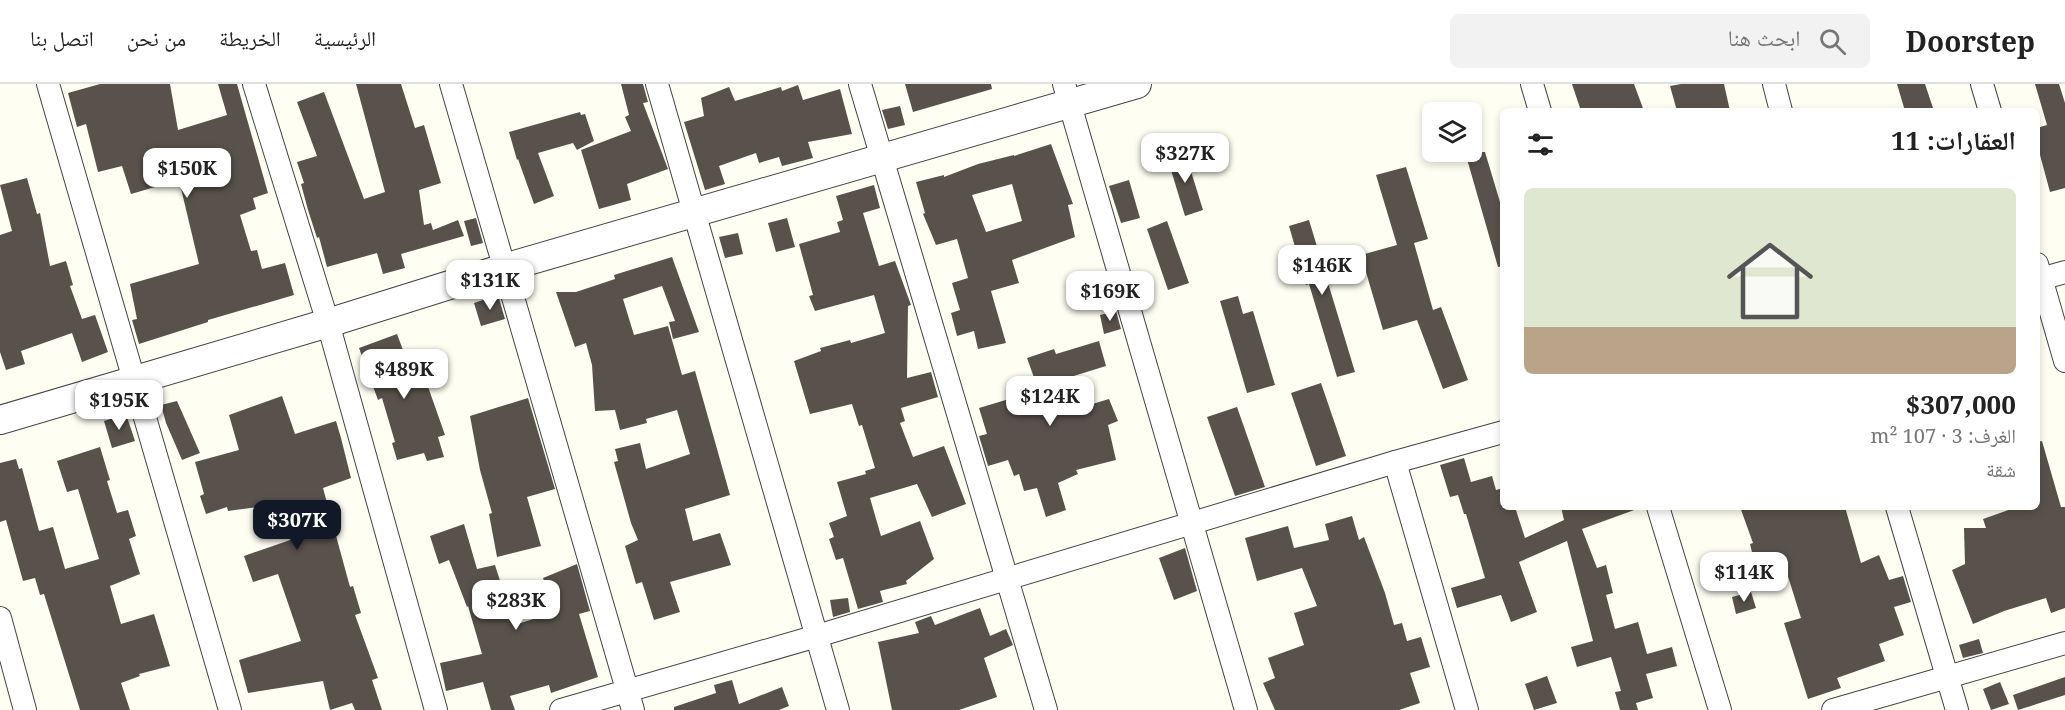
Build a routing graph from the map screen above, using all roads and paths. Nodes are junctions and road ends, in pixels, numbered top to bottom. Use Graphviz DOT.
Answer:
graph roads {
  1 [pos="48,84"];
  2 [pos="254,84"];
  3 [pos="450,84"];
  4 [pos="657,84"];
  5 [pos="860,84"];
  6 [pos="1137,84"];
  7 [pos="1532,84"];
  8 [pos="1774,84"];
  9 [pos="1982,84"];
  10 [pos="1067,94"];
  11 [pos="1539,108"];
  12 [pos="1780,108"];
  13 [pos="1989,108"];
  14 [pos="881,157"];
  15 [pos="694,212"];
  16 [pos="504,268"];
  17 [pos="2065,272"];
  18 [pos="2040,274"];
  19 [pos="2040,280"];
  20 [pos="328,323"];
  21 [pos="2065,361"];
  22 [pos="136,379"];
  23 [pos="0,420"];
  24 [pos="1500,433"];
  25 [pos="1395,462"];
  26 [pos="1659,510"];
  27 [pos="1898,510"];
  28 [pos="1192,524"];
  29 [pos="1006,577"];
  30 [pos="0,618"];
  31 [pos="817,636"];
  32 [pos="2065,643"];
  33 [pos="1947,677"];
  34 [pos="630,700"];
  35 [pos="25,710"];
  36 [pos="230,710"];
  37 [pos="436,710"];
  38 [pos="561,710"];
  39 [pos="838,710"];
  40 [pos="1046,710"];
  41 [pos="1246,710"];
  42 [pos="1467,710"];
  43 [pos="1720,710"];
  44 [pos="1833,710"];
  45 [pos="1957,710"];
  1 -- 22 [label="street"];
  2 -- 20 [label="street"];
  3 -- 16 [label="street"];
  4 -- 15 [label="street"];
  5 -- 14 [label="street"];
  6 -- 10 [label="street"];
  7 -- 11 [label="street"];
  8 -- 12 [label="street"];
  9 -- 13 [label="street"];
  10 -- 14 [label="street"];
  10 -- 28 [label="street"];
  14 -- 15 [label="street"];
  14 -- 29 [label="street"];
  15 -- 16 [label="street"];
  15 -- 31 [label="street"];
  16 -- 20 [label="street"];
  16 -- 34 [label="street"];
  17 -- 18 [label="street"];
  19 -- 21 [label="street"];
  20 -- 22 [label="street"];
  20 -- 37 [label="street"];
  22 -- 23 [label="street"];
  22 -- 36 [label="street"];
  24 -- 25 [label="street"];
  25 -- 28 [label="street"];
  25 -- 42 [label="street"];
  26 -- 43 [label="street"];
  27 -- 33 [label="street"];
  28 -- 29 [label="street"];
  28 -- 41 [label="street"];
  29 -- 31 [label="street"];
  29 -- 40 [label="street"];
  30 -- 35 [label="street"];
  31 -- 34 [label="street"];
  31 -- 39 [label="street"];
  32 -- 33 [label="street"];
  33 -- 44 [label="street"];
  33 -- 45 [label="street"];
  34 -- 38 [label="street"];
}
